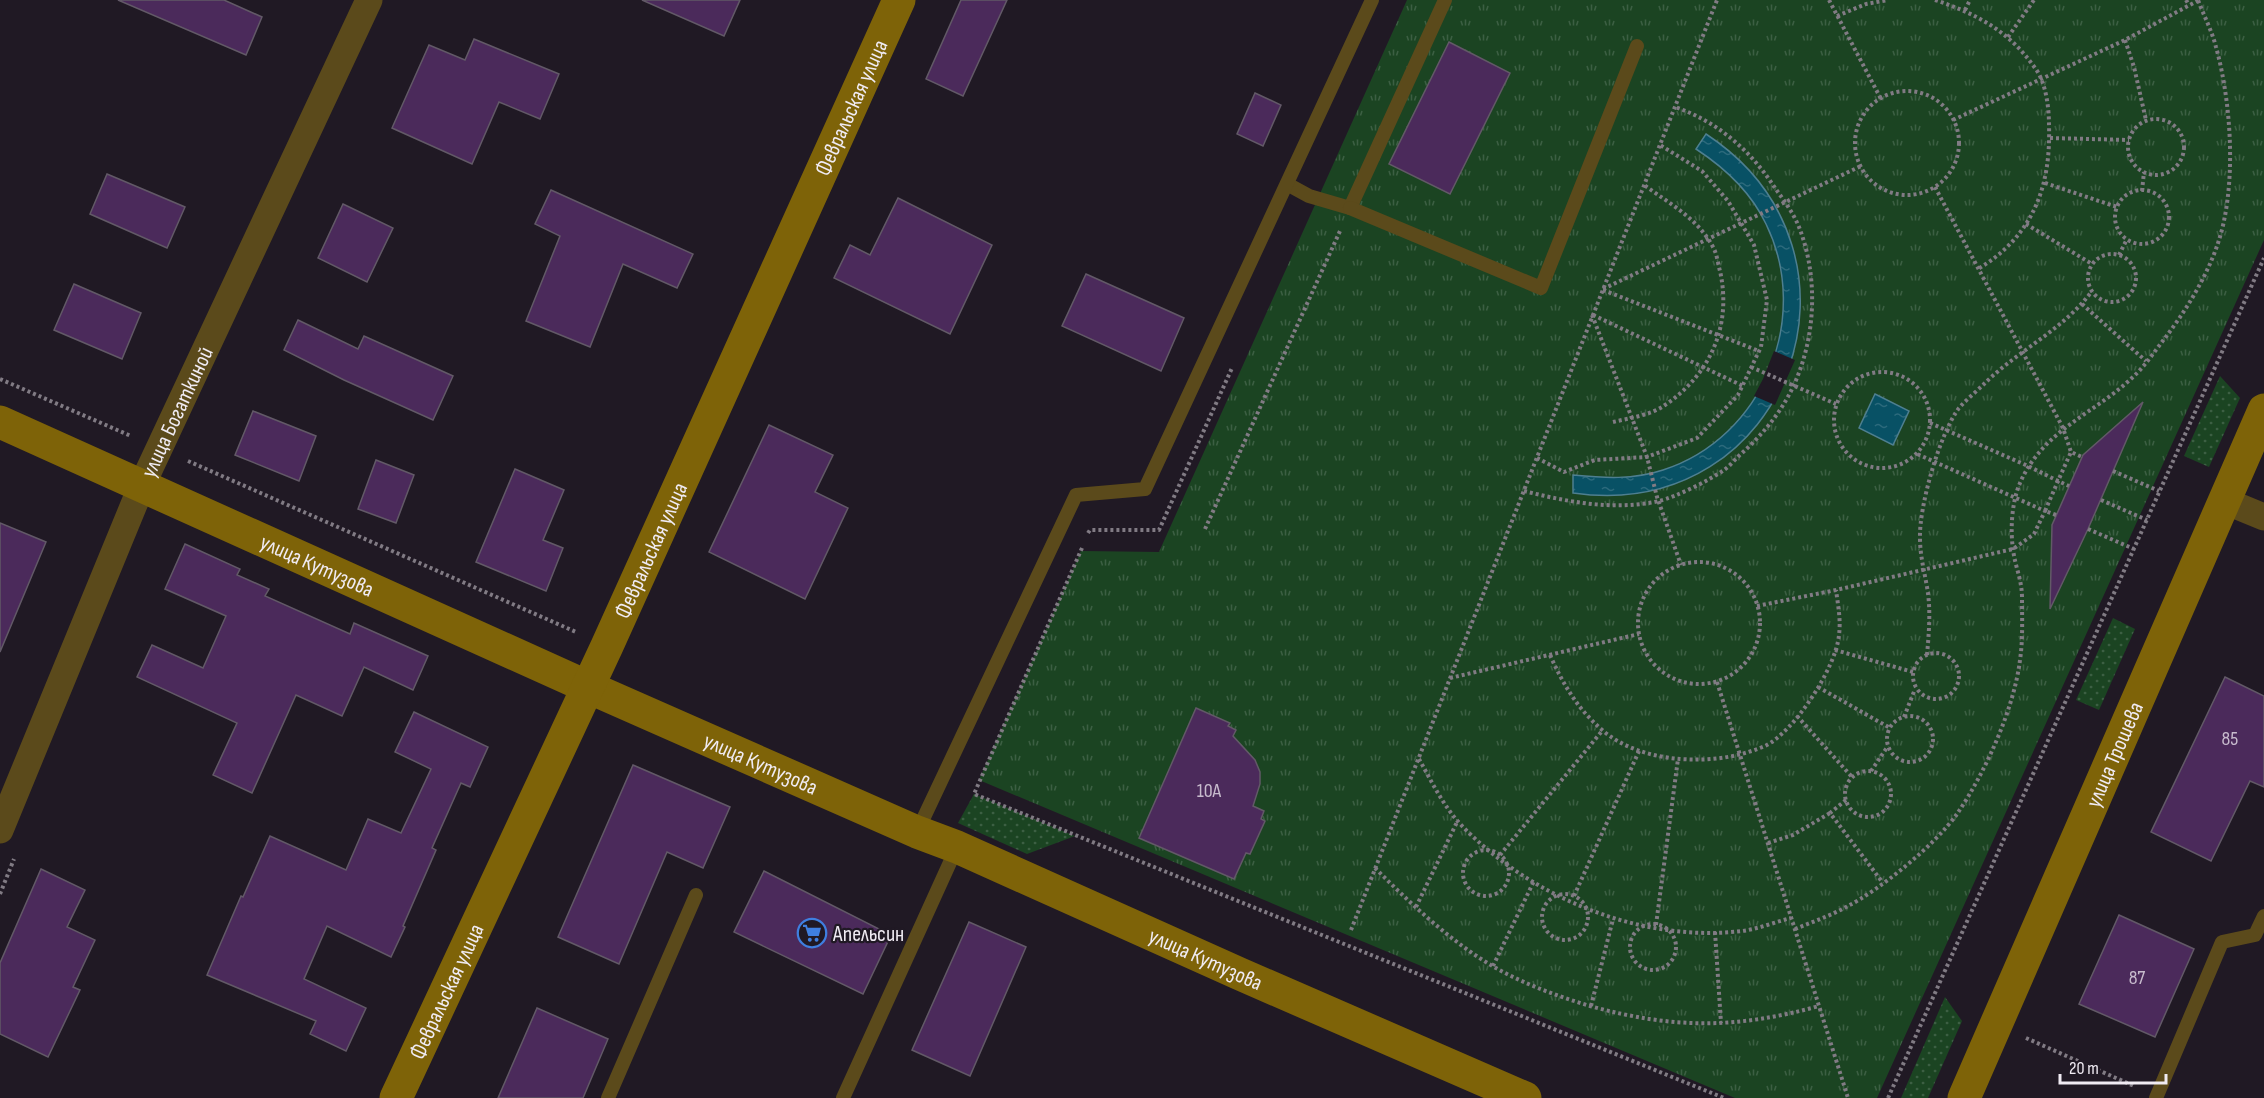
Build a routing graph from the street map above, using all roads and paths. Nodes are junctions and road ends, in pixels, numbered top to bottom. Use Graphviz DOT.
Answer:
graph roads {
  1 [pos="369,0"];
  2 [pos="899,0"];
  3 [pos="1372,0"];
  4 [pos="1445,0"];
  5 [pos="1717,0"];
  6 [pos="1829,0"];
  7 [pos="1888,0"];
  8 [pos="1935,0"];
  9 [pos="1970,0"];
  10 [pos="2034,0"];
  11 [pos="2186,0"];
  12 [pos="2198,0"];
  13 [pos="2189,5"];
  14 [pos="1965,10"];
  15 [pos="1838,15"];
  16 [pos="2008,37"];
  17 [pos="2125,40"];
  18 [pos="1637,46"];
  19 [pos="2040,78"];
  20 [pos="1881,99"];
  21 [pos="1675,107"];
  22 [pos="1953,120"];
  23 [pos="2146,120"];
  24 [pos="2050,138"];
  25 [pos="2129,140"];
  26 [pos="1660,145"];
  27 [pos="1861,166"];
  28 [pos="2144,172"];
  29 [pos="2045,183"];
  30 [pos="1287,184"];
  31 [pos="1644,185"];
  32 [pos="1935,187"];
  33 [pos="2142,191"];
  34 [pos="1782,203"];
  35 [pos="2117,207"];
  36 [pos="1350,208"];
  37 [pos="1742,224"];
  38 [pos="2026,224"];
  39 [pos="2127,239"];
  40 [pos="1708,240"];
  41 [pos="2119,255"];
  42 [pos="2264,258"];
  43 [pos="2092,264"];
  44 [pos="1978,270"];
  45 [pos="1603,290"];
  46 [pos="2091,291"];
  47 [pos="2082,304"];
  48 [pos="1592,315"];
  49 [pos="1719,334"];
  50 [pos="1759,351"];
  51 [pos="2022,352"];
  52 [pos="1237,358"];
  53 [pos="2146,361"];
  54 [pos="1703,367"];
  55 [pos="1751,367"];
  56 [pos="0,379"];
  57 [pos="1791,385"];
  58 [pos="1743,386"];
  59 [pos="1836,404"];
  60 [pos="2264,410"];
  61 [pos="1632,418"];
  62 [pos="0,422"];
  63 [pos="1613,422"];
  64 [pos="1930,423"];
  65 [pos="2063,428"];
  66 [pos="1948,430"];
  67 [pos="158,448"];
  68 [pos="2071,452"];
  69 [pos="1917,454"];
  70 [pos="1647,457"];
  71 [pos="2082,457"];
  72 [pos="1537,458"];
  73 [pos="1934,462"];
  74 [pos="2028,466"];
  75 [pos="2113,471"];
  76 [pos="2058,482"];
  77 [pos="141,485"];
  78 [pos="2069,486"];
  79 [pos="1524,490"];
  80 [pos="2159,491"];
  81 [pos="2016,496"];
  82 [pos="1658,499"];
  83 [pos="2101,500"];
  84 [pos="2225,501"];
  85 [pos="2045,511"];
  86 [pos="2056,515"];
  87 [pos="2264,517"];
  88 [pos="2147,520"];
  89 [pos="1205,529"];
  90 [pos="2088,529"];
  91 [pos="2013,549"];
  92 [pos="2134,549"];
  93 [pos="1681,565"];
  94 [pos="1922,571"];
  95 [pos="1836,590"];
  96 [pos="1757,606"];
  97 [pos="1639,634"];
  98 [pos="607,646"];
  99 [pos="1835,650"];
  100 [pos="1550,655"];
  101 [pos="1927,655"];
  102 [pos="1913,672"];
  103 [pos="1450,678"];
  104 [pos="1717,682"];
  105 [pos="588,687"];
  106 [pos="1818,687"];
  107 [pos="1915,688"];
  108 [pos="1797,716"];
  109 [pos="1904,717"];
  110 [pos="1890,728"];
  111 [pos="1602,731"];
  112 [pos="1888,746"];
  113 [pos="1640,751"];
  114 [pos="1740,754"];
  115 [pos="1418,758"];
  116 [pos="1678,759"];
  117 [pos="1871,771"];
  118 [pos="1852,777"];
  119 [pos="1846,800"];
  120 [pos="1830,813"];
  121 [pos="1458,820"];
  122 [pos="0,830"];
  123 [pos="917,832"];
  124 [pos="1768,843"];
  125 [pos="957,847"];
  126 [pos="1490,851"];
  127 [pos="1500,855"];
  128 [pos="1506,862"];
  129 [pos="1375,868"];
  130 [pos="1534,881"];
  131 [pos="1883,884"];
  132 [pos="696,895"];
  133 [pos="1559,895"];
  134 [pos="1574,896"];
  135 [pos="1416,907"];
  136 [pos="1586,907"];
  137 [pos="2264,916"];
  138 [pos="1791,918"];
  139 [pos="1613,919"];
  140 [pos="1656,925"];
  141 [pos="1643,927"];
  142 [pos="1668,929"];
  143 [pos="1795,929"];
  144 [pos="1351,930"];
  145 [pos="1715,932"];
  146 [pos="1493,966"];
  147 [pos="1591,1006"];
  148 [pos="1819,1006"];
  149 [pos="1720,1023"];
  150 [pos="2025,1037"];
  151 [pos="2156,1097"];
  152 [pos="396,1098"];
  153 [pos="608,1098"];
  154 [pos="843,1098"];
  155 [pos="1525,1098"];
  156 [pos="1724,1098"];
  157 [pos="1848,1098"];
  158 [pos="1888,1098"];
  159 [pos="1964,1098"];
  1 -- 67 [label="street, улица Богаткиной"];
  2 -- 98 [label="street, Февральская улица"];
  3 -- 30 [label="lane"];
  4 -- 36 [label="lane"];
  5 -- 21 [label="path"];
  6 -- 15 [label="path"];
  7 -- 15 [label="path"];
  8 -- 14 [label="path"];
  9 -- 14 [label="path"];
  10 -- 16 [label="path"];
  11 -- 13 [label="path"];
  12 -- 13 [label="path"];
  12 -- 53 [label="path"];
  13 -- 17 [label="path"];
  14 -- 16 [label="path"];
  15 -- 20 [label="path"];
  16 -- 19 [label="path"];
  17 -- 19 [label="path"];
  17 -- 23 [label="path"];
  18 -- 36 [label="lane"];
  19 -- 22 [label="path"];
  19 -- 24 [label="path"];
  20 -- 22 [label="path"];
  20 -- 27 [label="path"];
  21 -- 26 [label="path"];
  21 -- 34 [label="path"];
  22 -- 32 [label="path"];
  23 -- 25 [label="path"];
  23 -- 28 [label="path"];
  24 -- 25 [label="path"];
  24 -- 29 [label="path"];
  25 -- 28 [label="path"];
  26 -- 31 [label="path"];
  26 -- 37 [label="path"];
  27 -- 32 [label="path"];
  27 -- 34 [label="path"];
  28 -- 33 [label="path"];
  29 -- 35 [label="path"];
  29 -- 38 [label="path"];
  30 -- 36 [label="lane"];
  30 -- 123 [label="lane"];
  31 -- 40 [label="path"];
  31 -- 45 [label="path"];
  32 -- 44 [label="path"];
  33 -- 35 [label="path"];
  33 -- 39 [label="path"];
  34 -- 37 [label="path"];
  34 -- 57 [label="path"];
  35 -- 39 [label="path"];
  36 -- 89 [label="path"];
  37 -- 40 [label="path"];
  37 -- 50 [label="path"];
  38 -- 43 [label="path"];
  38 -- 44 [label="path"];
  39 -- 41 [label="path"];
  40 -- 45 [label="path"];
  40 -- 49 [label="path"];
  41 -- 43 [label="path"];
  41 -- 46 [label="path"];
  42 -- 80 [label="path"];
  43 -- 46 [label="path"];
  44 -- 51 [label="path"];
  45 -- 48 [label="path"];
  45 -- 49 [label="path"];
  46 -- 47 [label="path"];
  47 -- 51 [label="path"];
  47 -- 53 [label="path"];
  48 -- 54 [label="path"];
  48 -- 61 [label="path"];
  48 -- 72 [label="path"];
  49 -- 50 [label="path"];
  49 -- 54 [label="path"];
  50 -- 55 [label="path"];
  51 -- 65 [label="path"];
  51 -- 66 [label="path"];
  52 -- 156 [label="path"];
  53 -- 65 [label="path"];
  54 -- 58 [label="path"];
  54 -- 61 [label="path"];
  55 -- 57 [label="path"];
  55 -- 58 [label="path"];
  56 -- 67 [label="path"];
  57 -- 59 [label="path"];
  57 -- 82 [label="path"];
  58 -- 70 [label="path"];
  59 -- 64 [label="path"];
  59 -- 69 [label="path"];
  60 -- 84 [label="street, улица Трошева"];
  61 -- 63 [label="path"];
  61 -- 70 [label="path"];
  62 -- 77 [label="street, улица Кутузова"];
  64 -- 66 [label="path"];
  64 -- 69 [label="path"];
  65 -- 68 [label="path"];
  65 -- 74 [label="path"];
  66 -- 73 [label="path"];
  66 -- 74 [label="path"];
  67 -- 77 [label="street, улица Богаткиной"];
  67 -- 98 [label="path"];
  68 -- 71 [label="path"];
  68 -- 76 [label="path"];
  69 -- 73 [label="path"];
  70 -- 72 [label="path"];
  70 -- 82 [label="path"];
  72 -- 79 [label="path"];
  73 -- 81 [label="path"];
  73 -- 94 [label="path"];
  74 -- 76 [label="path"];
  74 -- 81 [label="path"];
  75 -- 80 [label="path"];
  76 -- 78 [label="path"];
  76 -- 85 [label="path"];
  77 -- 105 [label="street, улица Кутузова"];
  77 -- 122 [label="street, улица Богаткиной"];
  79 -- 82 [label="path"];
  79 -- 103 [label="path"];
  80 -- 88 [label="path"];
  81 -- 85 [label="path"];
  81 -- 91 [label="path"];
  82 -- 93 [label="path"];
  83 -- 88 [label="path"];
  84 -- 87 [label="street"];
  84 -- 159 [label="street, улица Трошева"];
  85 -- 86 [label="path"];
  85 -- 91 [label="path"];
  88 -- 92 [label="path"];
  90 -- 92 [label="path"];
  91 -- 94 [label="path"];
  91 -- 131 [label="path"];
  92 -- 158 [label="path"];
  93 -- 96 [label="path"];
  93 -- 97 [label="path"];
  94 -- 95 [label="path"];
  94 -- 101 [label="path"];
  95 -- 96 [label="path"];
  95 -- 99 [label="path"];
  96 -- 104 [label="path"];
  97 -- 100 [label="path"];
  97 -- 104 [label="path"];
  98 -- 105 [label="street, Февральская улица"];
  99 -- 102 [label="path"];
  99 -- 106 [label="path"];
  100 -- 103 [label="path"];
  100 -- 111 [label="path"];
  101 -- 102 [label="path"];
  101 -- 107 [label="path"];
  102 -- 107 [label="path"];
  103 -- 115 [label="path"];
  104 -- 114 [label="path"];
  105 -- 123 [label="street, улица Кутузова"];
  105 -- 152 [label="street, Февральская улица"];
  106 -- 108 [label="path"];
  106 -- 110 [label="path"];
  107 -- 109 [label="path"];
  108 -- 114 [label="path"];
  108 -- 118 [label="path"];
  109 -- 110 [label="path"];
  109 -- 112 [label="path"];
  110 -- 112 [label="path"];
  111 -- 113 [label="path"];
  111 -- 127 [label="path"];
  112 -- 117 [label="path"];
  113 -- 116 [label="path"];
  113 -- 134 [label="path"];
  114 -- 116 [label="path"];
  114 -- 124 [label="path"];
  115 -- 121 [label="path"];
  115 -- 129 [label="path"];
  116 -- 140 [label="path"];
  117 -- 118 [label="path"];
  117 -- 119 [label="path"];
  118 -- 119 [label="path"];
  119 -- 120 [label="path"];
  120 -- 124 [label="path"];
  120 -- 131 [label="path"];
  121 -- 126 [label="path"];
  121 -- 135 [label="path"];
  123 -- 125 [label="street, улица Кутузова"];
  124 -- 138 [label="path"];
  125 -- 154 [label="lane"];
  125 -- 155 [label="street, улица Кутузова"];
  126 -- 127 [label="path"];
  126 -- 128 [label="path"];
  126 -- 128 [label="path"];
  127 -- 128 [label="path"];
  128 -- 130 [label="path"];
  129 -- 135 [label="path"];
  129 -- 144 [label="path"];
  130 -- 133 [label="path"];
  130 -- 146 [label="path"];
  131 -- 143 [label="path"];
  132 -- 153 [label="lane"];
  133 -- 134 [label="path"];
  133 -- 136 [label="path"];
  133 -- 136 [label="path"];
  134 -- 136 [label="path"];
  135 -- 146 [label="path"];
  136 -- 139 [label="path"];
  137 -- 151 [label="lane"];
  138 -- 143 [label="path"];
  138 -- 145 [label="path"];
  139 -- 141 [label="path"];
  139 -- 147 [label="path"];
  140 -- 141 [label="path"];
  140 -- 142 [label="path"];
  141 -- 142 [label="path"];
  141 -- 142 [label="path"];
  142 -- 145 [label="path"];
  143 -- 148 [label="path"];
  145 -- 149 [label="path"];
  146 -- 147 [label="path"];
  147 -- 149 [label="path"];
  148 -- 149 [label="path"];
  148 -- 157 [label="path"];
  150 -- 151 [label="path"];
}
